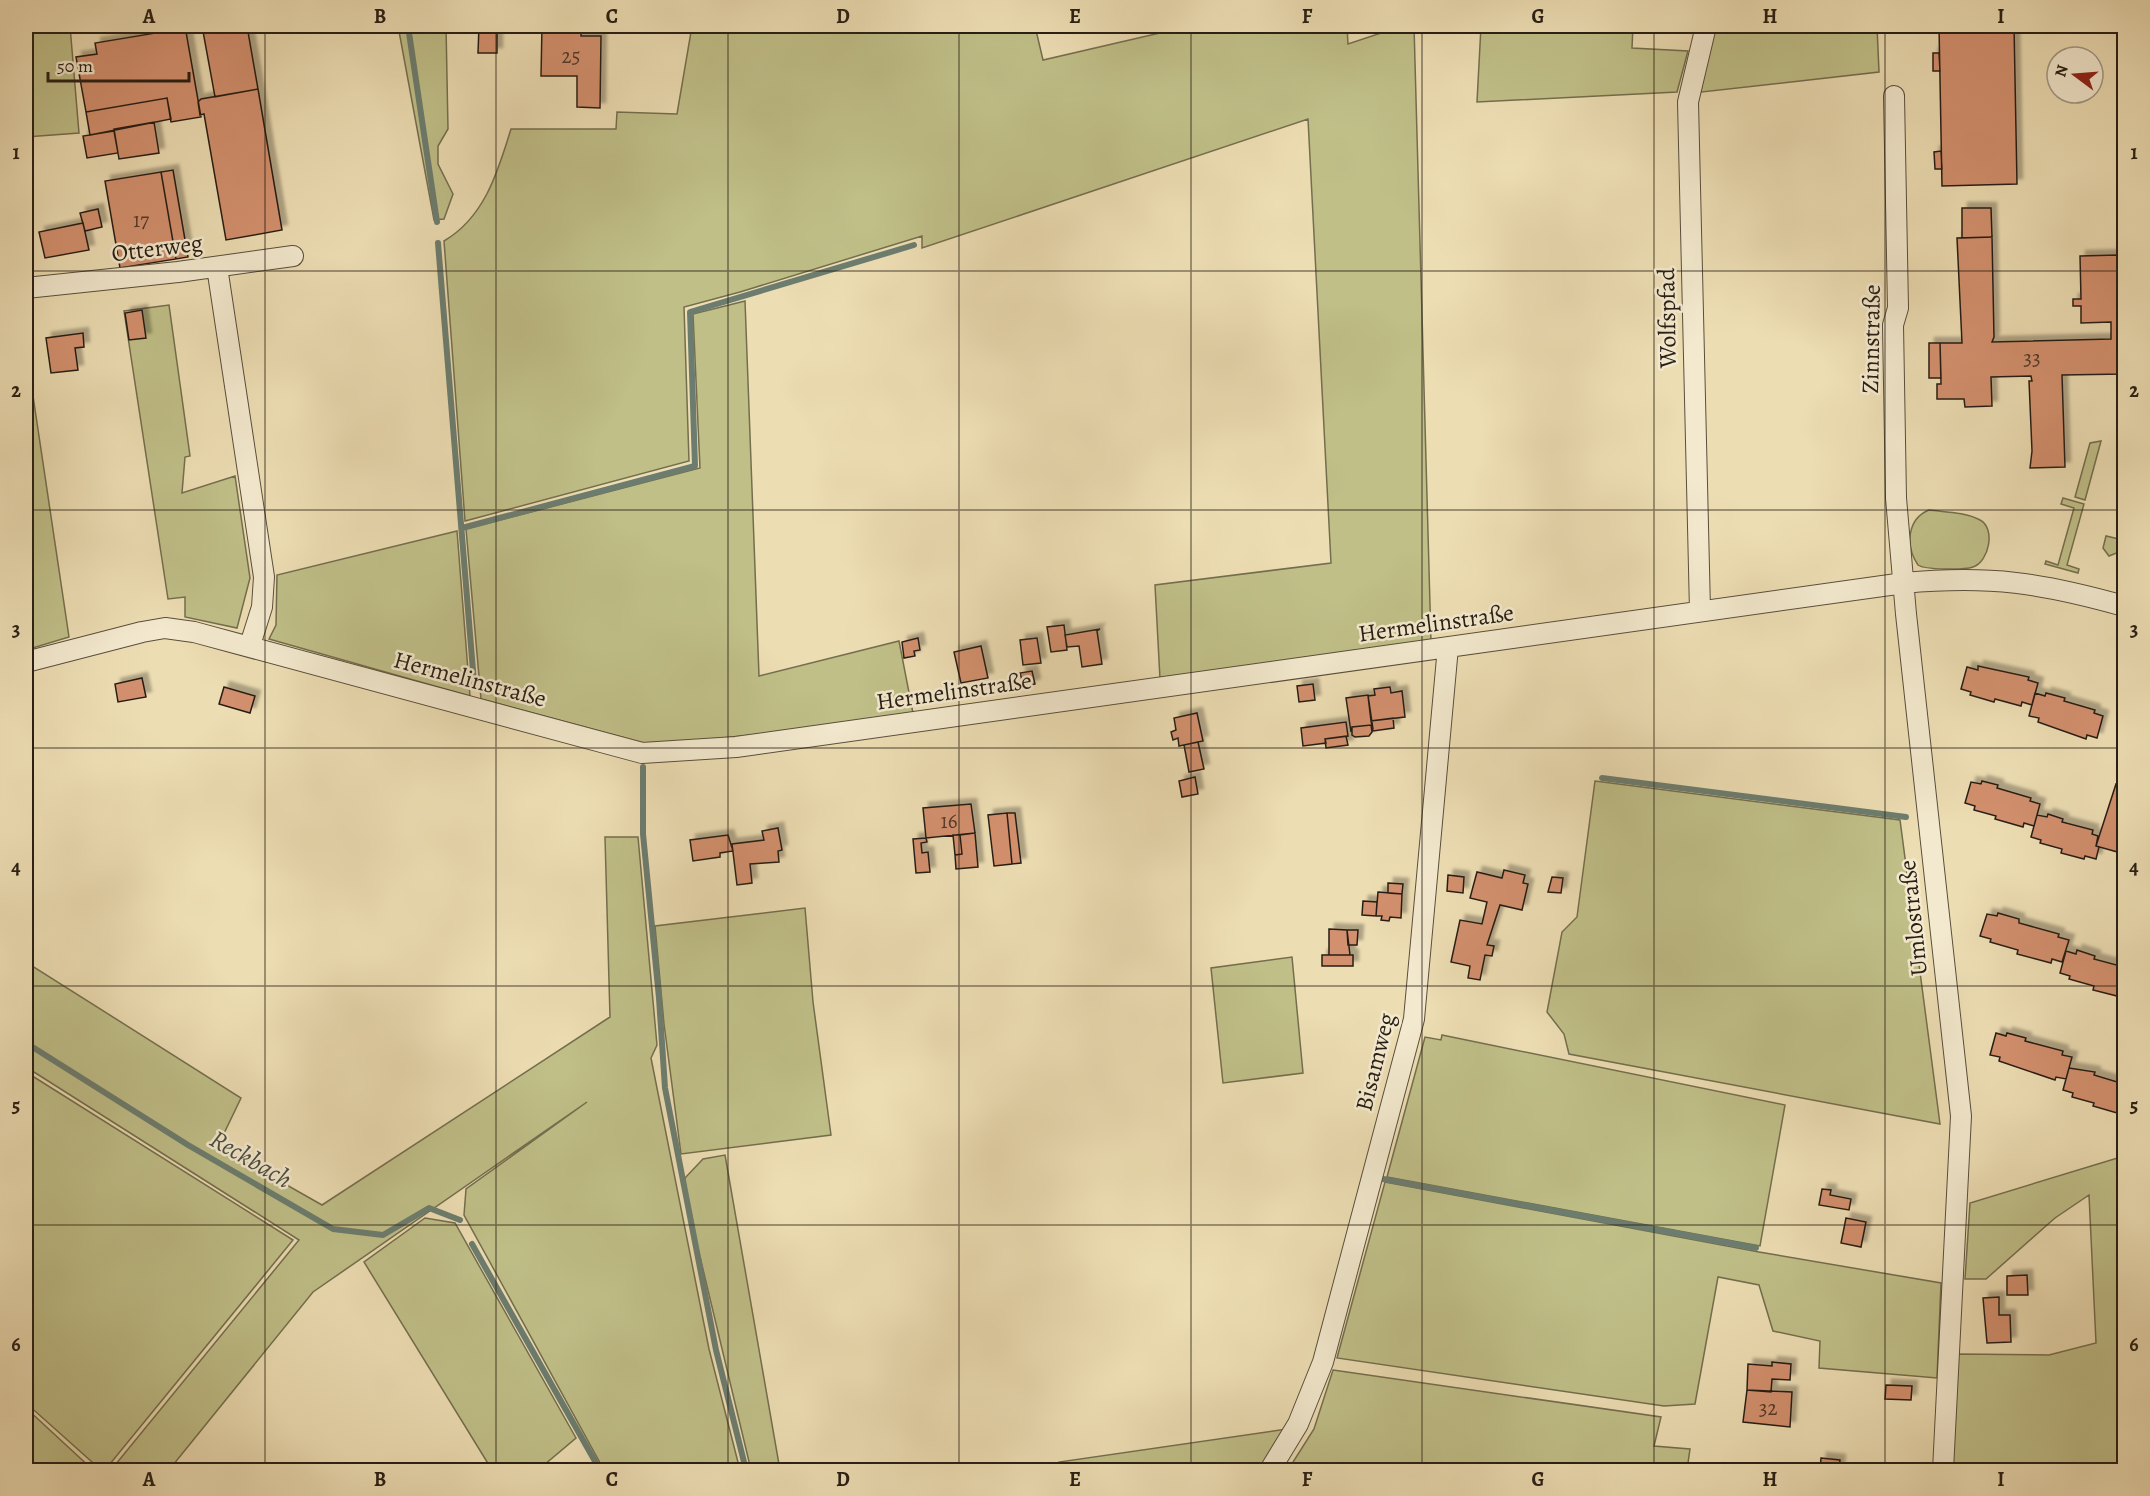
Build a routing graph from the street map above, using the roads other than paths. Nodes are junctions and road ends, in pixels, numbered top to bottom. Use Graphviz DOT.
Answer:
graph roads {
  1 [pos="1706,26"];
  2 [pos="1894,96"];
  3 [pos="293,256"];
  4 [pos="217,267"];
  5 [pos="26,288"];
  6 [pos="1904,583"];
  7 [pos="2124,606"];
  8 [pos="1700,611"];
  9 [pos="250,645"];
  10 [pos="1448,647"];
  11 [pos="26,662"];
  12 [pos="1270,1470"];
  13 [pos="1943,1470"];
  1 -- 8 [label="street, Wolfspfad"];
  2 -- 6 [label="street, Zinnstraße"];
  3 -- 4 [label="street, Otterweg"];
  4 -- 5 [label="street, Otterweg"];
  4 -- 9 [label="street"];
  6 -- 7 [label="street"];
  6 -- 8 [label="street, Hermelinstraße"];
  6 -- 13 [label="street, Umlostraße"];
  8 -- 10 [label="street, Hermelinstraße"];
  9 -- 10 [label="street, Hermelinstraße"];
  9 -- 11 [label="street, Hermelinstraße"];
  10 -- 12 [label="street, Bisamweg"];
}
